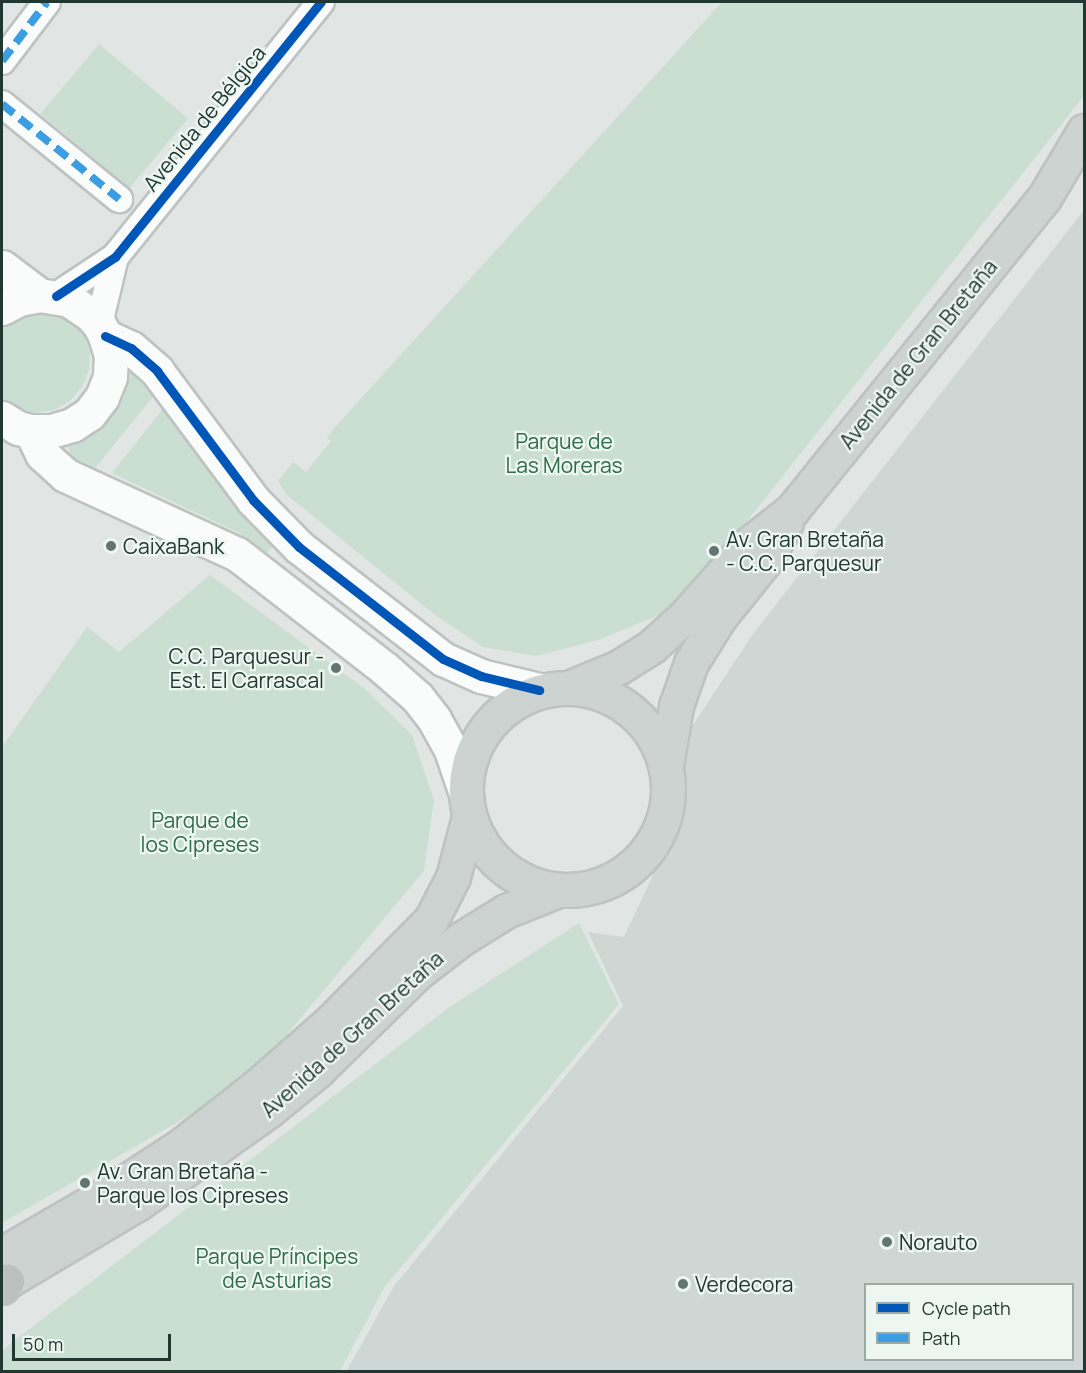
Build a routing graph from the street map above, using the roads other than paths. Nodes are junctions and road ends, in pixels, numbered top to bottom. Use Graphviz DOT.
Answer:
graph roads {
  1 [pos="47,2"];
  2 [pos="321,2"];
  3 [pos="2,61"];
  4 [pos="2,104"];
  5 [pos="1084,131"];
  6 [pos="1084,161"];
  7 [pos="1044,198"];
  8 [pos="119,199"];
  9 [pos="115,257"];
  10 [pos="2,267"];
  11 [pos="48,295"];
  12 [pos="2,308"];
  13 [pos="102,330"];
  14 [pos="13,428"];
  15 [pos="792,510"];
  16 [pos="573,687"];
  17 [pos="539,690"];
  18 [pos="666,766"];
  19 [pos="467,804"];
  20 [pos="556,891"];
  21 [pos="3,1277"];
  1 -- 3 [label="street"];
  2 -- 9 [label="street, Avenida de Bélgica"];
  4 -- 8 [label="street"];
  5 -- 7 [label="main road, Avenida de Gran Bretaña"];
  6 -- 7 [label="main road, Avenida de Gran Bretaña"];
  7 -- 15 [label="main road, Avenida de Gran Bretaña"];
  9 -- 11 [label="street"];
  9 -- 13 [label="street"];
  10 -- 11 [label="main road"];
  11 -- 12 [label="main road"];
  11 -- 13 [label="main road"];
  13 -- 14 [label="main road"];
  13 -- 17 [label="main road"];
  14 -- 19 [label="main road"];
  15 -- 16 [label="main road, Avenida de Gran Bretaña"];
  15 -- 18 [label="main road, Avenida de Gran Bretaña"];
  16 -- 17 [label="main road"];
  16 -- 18 [label="main road"];
  17 -- 19 [label="main road"];
  18 -- 20 [label="main road"];
  19 -- 20 [label="main road"];
  19 -- 21 [label="main road, Avenida de Gran Bretaña"];
  20 -- 21 [label="main road, Avenida de Gran Bretaña"];
}
